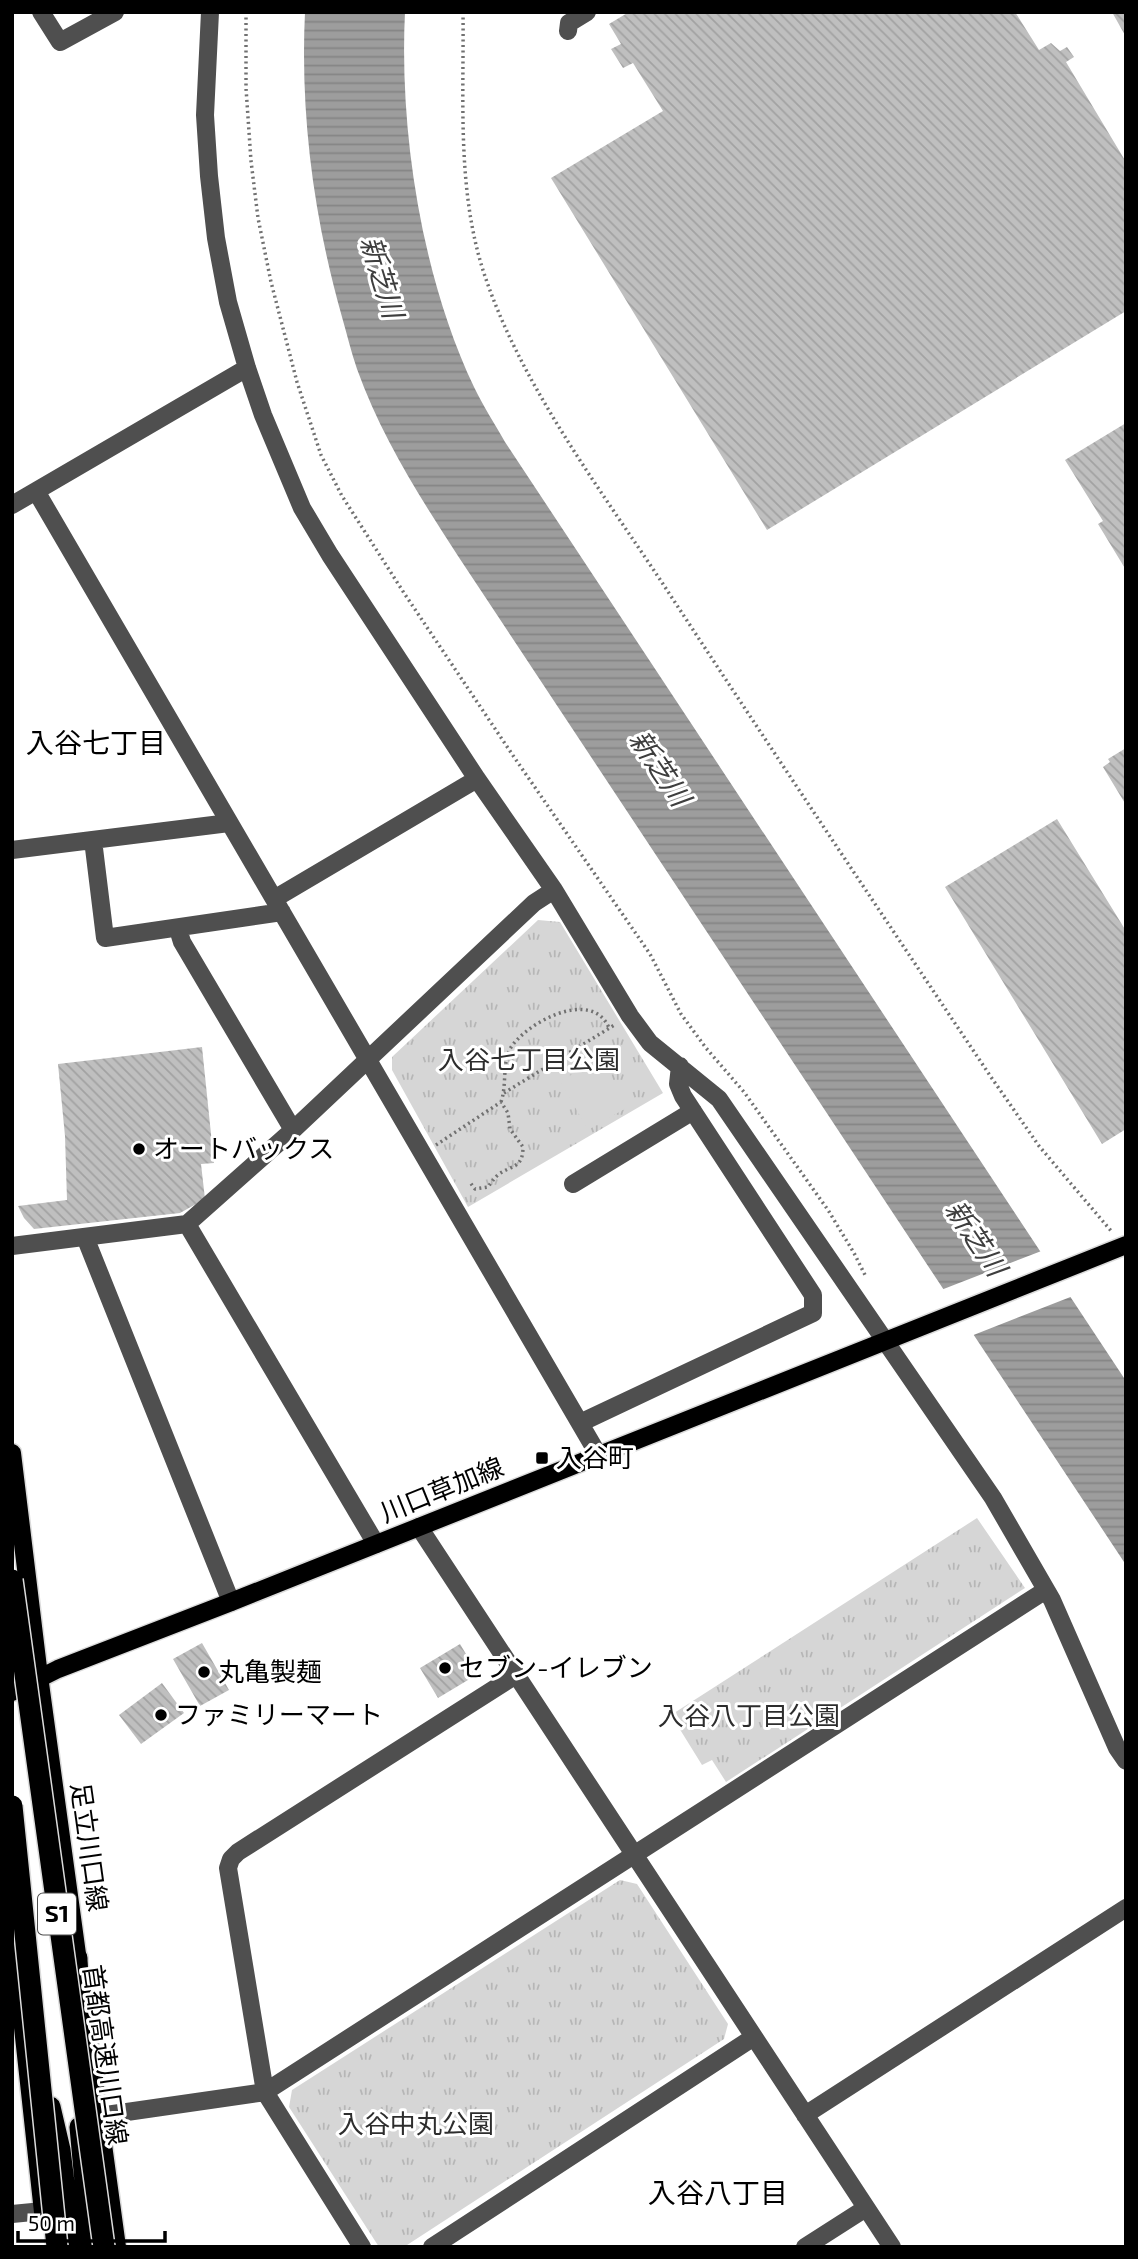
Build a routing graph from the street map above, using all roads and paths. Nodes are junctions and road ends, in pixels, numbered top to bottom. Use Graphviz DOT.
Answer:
graph roads {
  1 [pos="41,12"];
  2 [pos="115,12"];
  3 [pos="210,12"];
  4 [pos="246,12"];
  5 [pos="463,12"];
  6 [pos="587,12"];
  7 [pos="568,32"];
  8 [pos="247,368"];
  9 [pos="36,491"];
  10 [pos="12,505"];
  11 [pos="477,779"];
  12 [pos="229,823"];
  13 [pos="93,840"];
  14 [pos="12,850"];
  15 [pos="554,890"];
  16 [pos="278,905"];
  17 [pos="178,929"];
  18 [pos="367,1060"];
  19 [pos="680,1066"];
  20 [pos="504,1093"];
  21 [pos="501,1102"];
  22 [pos="693,1111"];
  23 [pos="293,1130"];
  24 [pos="423,1154"];
  25 [pos="469,1181"];
  26 [pos="573,1184"];
  27 [pos="187,1224"];
  28 [pos="85,1237"];
  29 [pos="12,1246"];
  30 [pos="1124,1246"];
  31 [pos="870,1287"];
  32 [pos="886,1340"];
  33 [pos="580,1423"];
  34 [pos="12,1453"];
  35 [pos="599,1456"];
  36 [pos="419,1527"];
  37 [pos="376,1544"];
  38 [pos="12,1580"];
  39 [pos="1046,1590"];
  40 [pos="230,1602"];
  41 [pos="516,1675"];
  42 [pos="39,1676"];
  43 [pos="12,1692"];
  44 [pos="1126,1761"];
  45 [pos="12,1806"];
  46 [pos="635,1856"];
  47 [pos="1126,1908"];
  48 [pos="12,1926"];
  49 [pos="77,1958"];
  50 [pos="17,1970"];
  51 [pos="754,2037"];
  52 [pos="265,2092"];
  53 [pos="805,2115"];
  54 [pos="99,2116"];
  55 [pos="70,2149"];
  56 [pos="866,2208"];
  57 [pos="43,2211"];
  58 [pos="12,2214"];
  59 [pos="114,2243"];
  60 [pos="47,2247"];
  61 [pos="57,2247"];
  62 [pos="72,2247"];
  63 [pos="91,2247"];
  64 [pos="362,2247"];
  65 [pos="432,2247"];
  66 [pos="805,2247"];
  67 [pos="892,2247"];
  1 -- 2 [label="street"];
  3 -- 8 [label="street"];
  4 -- 31 [label="path"];
  5 -- 30 [label="path"];
  6 -- 7 [label="street"];
  8 -- 9 [label="street"];
  8 -- 11 [label="street"];
  9 -- 10 [label="street"];
  9 -- 12 [label="street"];
  11 -- 15 [label="street"];
  11 -- 16 [label="street"];
  12 -- 13 [label="street"];
  12 -- 16 [label="street"];
  13 -- 14 [label="street"];
  13 -- 17 [label="street"];
  15 -- 18 [label="street"];
  15 -- 19 [label="street"];
  16 -- 17 [label="street"];
  16 -- 18 [label="street"];
  17 -- 23 [label="street"];
  18 -- 23 [label="street"];
  18 -- 24 [label="street"];
  19 -- 22 [label="street"];
  19 -- 32 [label="street"];
  20 -- 20 [label="path"];
  20 -- 21 [label="path"];
  21 -- 24 [label="path"];
  21 -- 25 [label="path"];
  22 -- 26 [label="street"];
  22 -- 33 [label="street"];
  23 -- 27 [label="street"];
  24 -- 33 [label="street"];
  27 -- 28 [label="street"];
  27 -- 37 [label="street"];
  28 -- 29 [label="street"];
  28 -- 40 [label="street"];
  30 -- 32 [label="main road, 川口草加線"];
  32 -- 35 [label="main road, 川口草加線"];
  32 -- 39 [label="street"];
  33 -- 35 [label="street"];
  34 -- 42 [label="main road, 足立川口線"];
  35 -- 36 [label="main road, 川口草加線"];
  36 -- 37 [label="main road, 川口草加線"];
  36 -- 41 [label="street"];
  37 -- 40 [label="main road, 川口草加線"];
  38 -- 59 [label="highway, 首都高速川口線 / S1, bridge"];
  39 -- 44 [label="street"];
  39 -- 46 [label="street"];
  40 -- 42 [label="main road, 川口草加線"];
  41 -- 46 [label="street"];
  41 -- 52 [label="street"];
  42 -- 43 [label="main road, 川口草加線"];
  42 -- 49 [label="main road, 足立川口線"];
  45 -- 61 [label="highway, S1, bridge"];
  46 -- 51 [label="street"];
  46 -- 52 [label="street"];
  47 -- 53 [label="street"];
  48 -- 50 [label="main road"];
  49 -- 54 [label="main road, 足立川口線"];
  49 -- 55 [label="highway"];
  50 -- 55 [label="highway"];
  50 -- 57 [label="main road"];
  51 -- 53 [label="street"];
  51 -- 65 [label="street"];
  52 -- 54 [label="street"];
  52 -- 64 [label="street"];
  53 -- 56 [label="street"];
  54 -- 59 [label="main road, 足立川口線"];
  55 -- 62 [label="highway"];
  55 -- 63 [label="highway"];
  56 -- 66 [label="street"];
  56 -- 67 [label="street"];
  57 -- 58 [label="street"];
  57 -- 60 [label="main road"];
}
